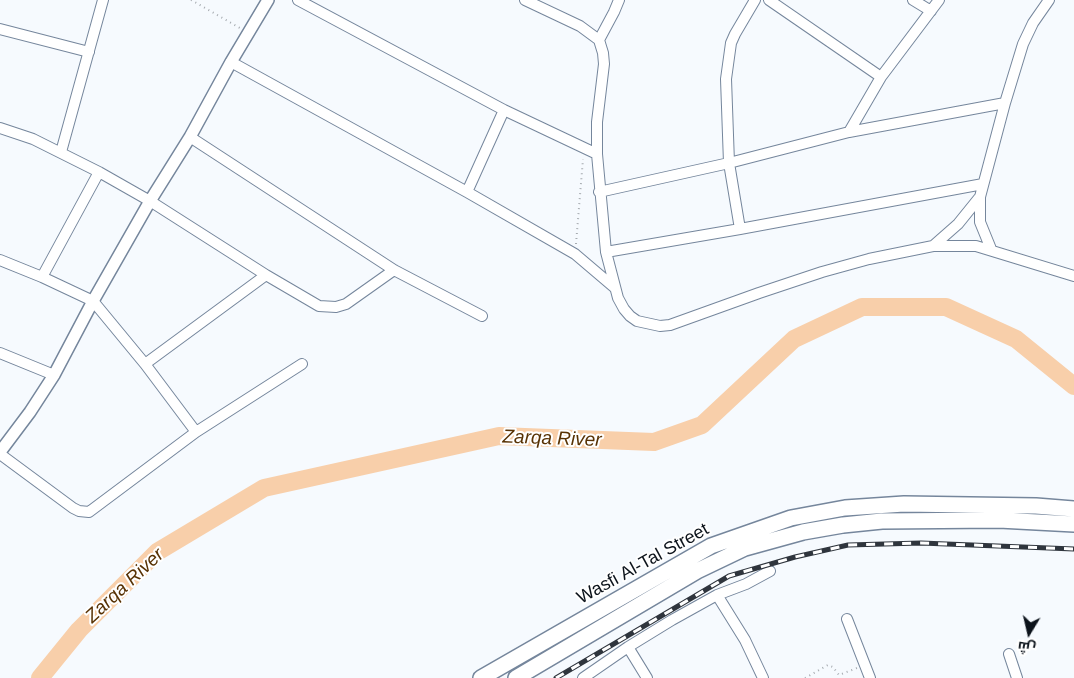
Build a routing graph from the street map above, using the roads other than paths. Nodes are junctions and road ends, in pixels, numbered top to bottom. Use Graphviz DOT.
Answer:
graph roads {
  1 [pos="103,0"];
  2 [pos="268,0"];
  3 [pos="298,0"];
  4 [pos="525,0"];
  5 [pos="619,0"];
  6 [pos="755,0"];
  7 [pos="769,0"];
  8 [pos="914,0"];
  9 [pos="939,0"];
  10 [pos="1049,0"];
  11 [pos="932,11"];
  12 [pos="0,29"];
  13 [pos="599,40"];
  14 [pos="88,52"];
  15 [pos="231,62"];
  16 [pos="881,77"];
  17 [pos="1005,103"];
  18 [pos="504,110"];
  19 [pos="0,128"];
  20 [pos="850,132"];
  21 [pos="190,137"];
  22 [pos="61,152"];
  23 [pos="596,154"];
  24 [pos="729,163"];
  25 [pos="99,172"];
  26 [pos="983,184"];
  27 [pos="467,192"];
  28 [pos="599,192"];
  29 [pos="980,197"];
  30 [pos="150,201"];
  31 [pos="740,229"];
  32 [pos="933,246"];
  33 [pos="990,249"];
  34 [pos="606,252"];
  35 [pos="0,260"];
  36 [pos="394,270"];
  37 [pos="266,275"];
  38 [pos="1074,276"];
  39 [pos="42,277"];
  40 [pos="615,288"];
  41 [pos="93,301"];
  42 [pos="482,316"];
  43 [pos="0,353"];
  44 [pos="145,364"];
  45 [pos="302,364"];
  46 [pos="54,375"];
  47 [pos="196,432"];
  48 [pos="0,453"];
  49 [pos="1074,509"];
  50 [pos="1074,524"];
  51 [pos="770,571"];
  52 [pos="717,595"];
  53 [pos="847,619"];
  54 [pos="628,647"];
  55 [pos="1009,654"];
  56 [pos="481,678"];
  57 [pos="516,678"];
  58 [pos="583,678"];
  59 [pos="647,678"];
  60 [pos="763,678"];
  61 [pos="870,678"];
  62 [pos="1017,678"];
  1 -- 14 [label="street"];
  2 -- 15 [label="street"];
  3 -- 18 [label="street"];
  4 -- 13 [label="street"];
  5 -- 13 [label="street"];
  6 -- 24 [label="street"];
  7 -- 16 [label="street"];
  8 -- 11 [label="street"];
  9 -- 11 [label="street"];
  10 -- 17 [label="street"];
  11 -- 16 [label="street"];
  12 -- 14 [label="street"];
  13 -- 23 [label="street"];
  14 -- 22 [label="street"];
  15 -- 21 [label="street"];
  15 -- 27 [label="street"];
  16 -- 20 [label="street"];
  17 -- 20 [label="street"];
  17 -- 26 [label="street"];
  18 -- 23 [label="street"];
  18 -- 27 [label="street"];
  19 -- 22 [label="street"];
  20 -- 24 [label="street"];
  21 -- 30 [label="street"];
  21 -- 36 [label="street"];
  22 -- 25 [label="street"];
  23 -- 28 [label="street"];
  24 -- 28 [label="street"];
  24 -- 31 [label="street"];
  25 -- 30 [label="street"];
  25 -- 39 [label="street"];
  26 -- 29 [label="street"];
  26 -- 31 [label="street"];
  27 -- 40 [label="street"];
  28 -- 34 [label="street"];
  29 -- 32 [label="street"];
  29 -- 33 [label="street"];
  30 -- 37 [label="street"];
  30 -- 41 [label="street"];
  31 -- 34 [label="street"];
  32 -- 33 [label="street"];
  32 -- 40 [label="street"];
  33 -- 38 [label="street"];
  34 -- 40 [label="street"];
  35 -- 39 [label="street"];
  36 -- 37 [label="street"];
  36 -- 42 [label="street"];
  37 -- 44 [label="street"];
  39 -- 41 [label="street"];
  41 -- 44 [label="street"];
  41 -- 46 [label="street"];
  43 -- 46 [label="street"];
  44 -- 47 [label="street"];
  45 -- 47 [label="street"];
  46 -- 48 [label="street"];
  47 -- 48 [label="street"];
  49 -- 56 [label="main road, Wasfi Al-Tal Street"];
  50 -- 57 [label="main road, Wasfi Al-Tal Street"];
  51 -- 52 [label="street"];
  52 -- 54 [label="street"];
  52 -- 60 [label="street"];
  53 -- 61 [label="street"];
  54 -- 58 [label="street"];
  54 -- 59 [label="street"];
  55 -- 62 [label="street"];
}
